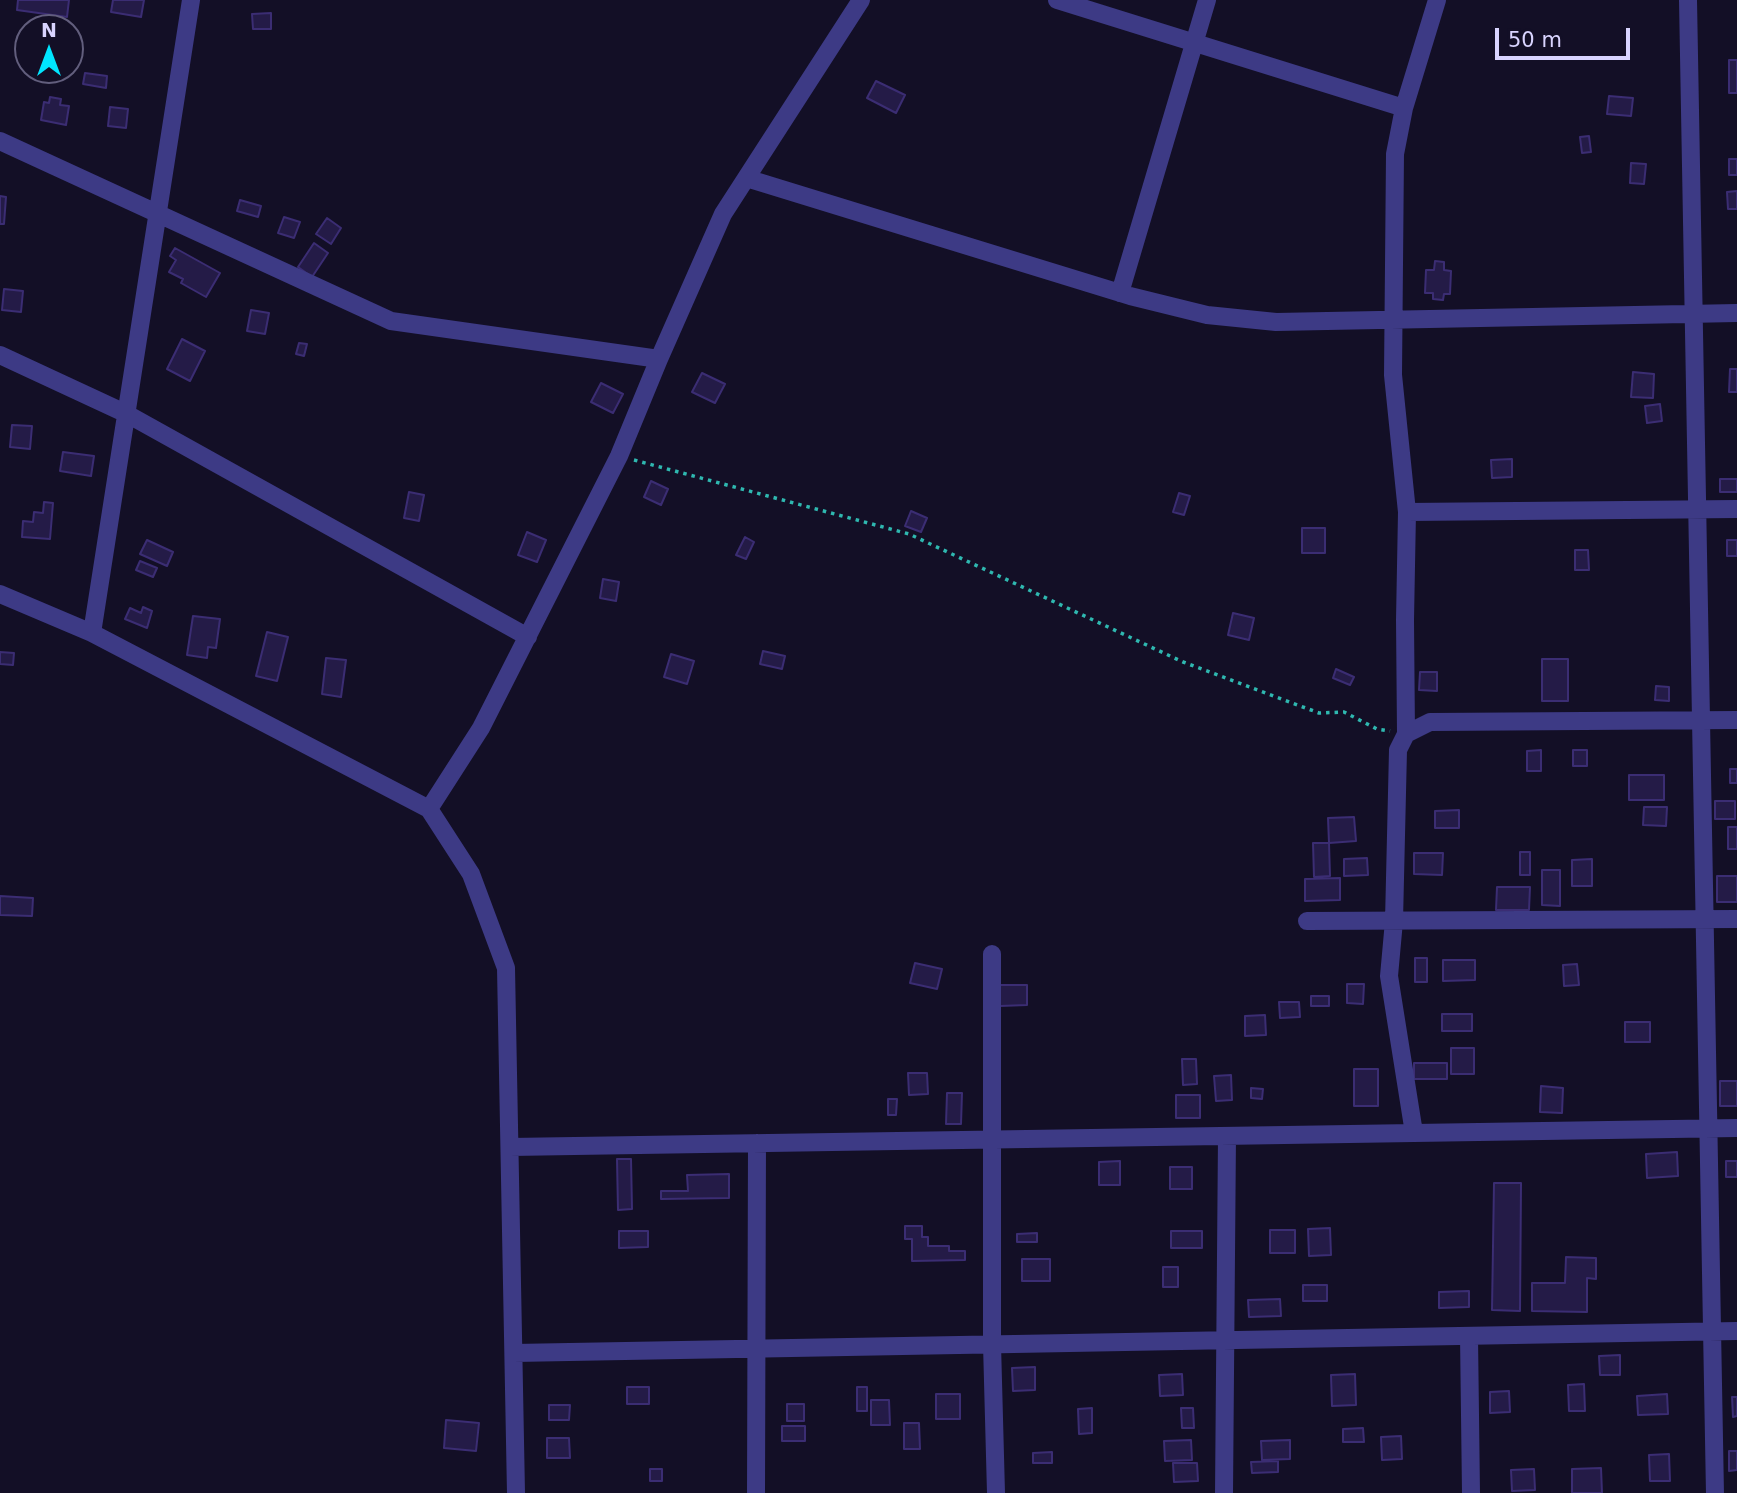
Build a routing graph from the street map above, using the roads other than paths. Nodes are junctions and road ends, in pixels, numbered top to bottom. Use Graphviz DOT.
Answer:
graph roads {
  1 [pos="191,0"];
  2 [pos="861,0"];
  3 [pos="1057,0"];
  4 [pos="1207,0"];
  5 [pos="1437,0"];
  6 [pos="1688,0"];
  7 [pos="1194,43"];
  8 [pos="1404,108"];
  9 [pos="0,141"];
  10 [pos="746,178"];
  11 [pos="158,213"];
  12 [pos="1120,293"];
  13 [pos="1737,313"];
  14 [pos="1694,314"];
  15 [pos="1394,319"];
  16 [pos="0,355"];
  17 [pos="659,359"];
  18 [pos="127,414"];
  19 [pos="1697,509"];
  20 [pos="1737,509"];
  21 [pos="1407,512"];
  22 [pos="0,594"];
  23 [pos="92,633"];
  24 [pos="528,636"];
  25 [pos="1701,720"];
  26 [pos="1737,720"];
  27 [pos="1406,734"];
  28 [pos="429,809"];
  29 [pos="1704,919"];
  30 [pos="1737,919"];
  31 [pos="1307,921"];
  32 [pos="1394,921"];
  33 [pos="992,954"];
  34 [pos="1737,1128"];
  35 [pos="1708,1129"];
  36 [pos="1414,1133"];
  37 [pos="1227,1136"];
  38 [pos="992,1140"];
  39 [pos="757,1143"];
  40 [pos="510,1147"];
  41 [pos="1737,1331"];
  42 [pos="1712,1332"];
  43 [pos="1469,1336"];
  44 [pos="1224,1340"];
  45 [pos="992,1344"];
  46 [pos="756,1348"];
  47 [pos="514,1353"];
  48 [pos="516,1493"];
  49 [pos="756,1493"];
  50 [pos="996,1493"];
  51 [pos="1224,1493"];
  52 [pos="1471,1493"];
  53 [pos="1715,1493"];
  1 -- 11 [label="street"];
  2 -- 10 [label="street"];
  3 -- 7 [label="street"];
  4 -- 7 [label="street"];
  5 -- 8 [label="street"];
  6 -- 14 [label="street"];
  7 -- 8 [label="street"];
  7 -- 12 [label="street"];
  8 -- 15 [label="street"];
  9 -- 11 [label="street"];
  10 -- 12 [label="street"];
  10 -- 17 [label="street"];
  11 -- 17 [label="street"];
  11 -- 18 [label="street"];
  12 -- 15 [label="street"];
  13 -- 14 [label="street"];
  14 -- 15 [label="street"];
  14 -- 19 [label="street"];
  15 -- 21 [label="street"];
  16 -- 18 [label="street"];
  17 -- 24 [label="street"];
  18 -- 23 [label="street"];
  18 -- 24 [label="street"];
  19 -- 20 [label="street"];
  19 -- 21 [label="street"];
  19 -- 25 [label="street"];
  21 -- 27 [label="street"];
  22 -- 23 [label="street"];
  23 -- 28 [label="street"];
  24 -- 28 [label="street"];
  25 -- 26 [label="street"];
  25 -- 27 [label="street"];
  25 -- 29 [label="street"];
  27 -- 32 [label="street"];
  28 -- 40 [label="street"];
  29 -- 30 [label="street"];
  29 -- 32 [label="street"];
  29 -- 35 [label="street"];
  31 -- 32 [label="street"];
  32 -- 36 [label="street"];
  33 -- 38 [label="street"];
  34 -- 35 [label="street"];
  35 -- 36 [label="street"];
  35 -- 42 [label="street"];
  36 -- 37 [label="street"];
  37 -- 38 [label="street"];
  37 -- 44 [label="street"];
  38 -- 39 [label="street"];
  38 -- 45 [label="street"];
  39 -- 40 [label="street"];
  39 -- 46 [label="street"];
  40 -- 47 [label="street"];
  41 -- 42 [label="street"];
  42 -- 43 [label="street"];
  42 -- 53 [label="street"];
  43 -- 44 [label="street"];
  43 -- 52 [label="street"];
  44 -- 45 [label="street"];
  44 -- 51 [label="street"];
  45 -- 46 [label="street"];
  45 -- 50 [label="street"];
  46 -- 47 [label="street"];
  46 -- 49 [label="street"];
  47 -- 48 [label="street"];
}
